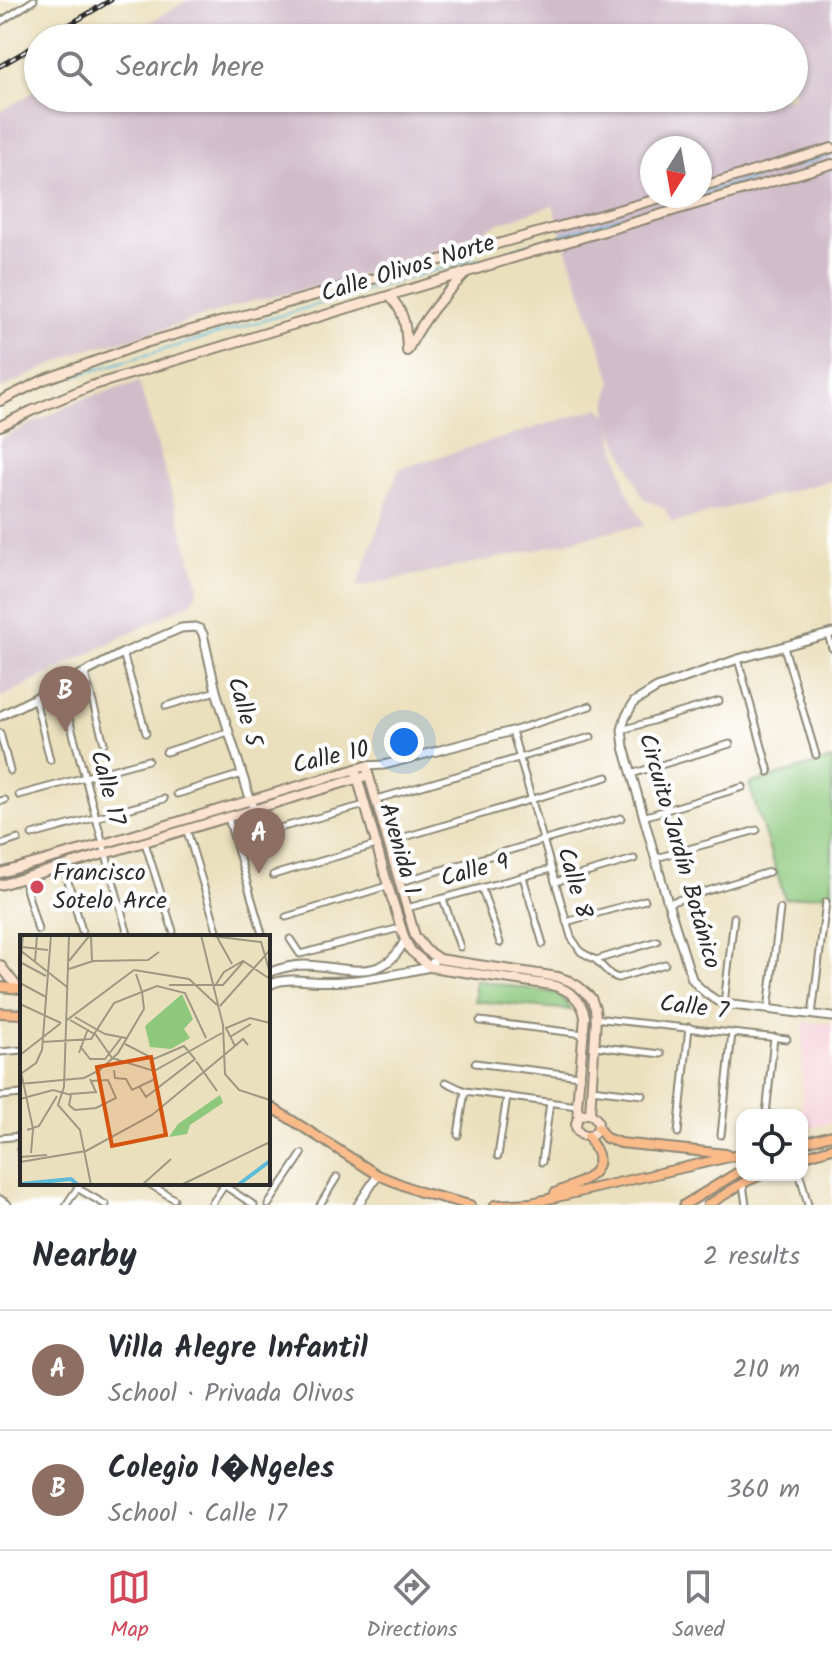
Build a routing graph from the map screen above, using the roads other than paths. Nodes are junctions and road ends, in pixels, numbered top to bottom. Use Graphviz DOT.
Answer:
graph roads {
  1 [pos="34,0"];
  2 [pos="0,22"];
  3 [pos="832,148"];
  4 [pos="832,164"];
  5 [pos="712,183"];
  6 [pos="640,204"];
  7 [pos="468,271"];
  8 [pos="389,296"];
  9 [pos="0,401"];
  10 [pos="0,426"];
  11 [pos="830,634"];
  12 [pos="784,647"];
  13 [pos="832,648"];
  14 [pos="123,653"];
  15 [pos="738,659"];
  16 [pos="85,674"];
  17 [pos="60,686"];
  18 [pos="216,691"];
  19 [pos="35,699"];
  20 [pos="719,701"];
  21 [pos="166,706"];
  22 [pos="590,706"];
  23 [pos="0,716"];
  24 [pos="622,730"];
  25 [pos="512,731"];
  26 [pos="228,732"];
  27 [pos="0,733"];
  28 [pos="146,733"];
  29 [pos="591,737"];
  30 [pos="104,743"];
  31 [pos="730,744"];
  32 [pos="166,752"];
  33 [pos="816,755"];
  34 [pos="520,758"];
  35 [pos="50,760"];
  36 [pos="148,760"];
  37 [pos="355,769"];
  38 [pos="367,770"];
  39 [pos="10,771"];
  40 [pos="769,772"];
  41 [pos="242,774"];
  42 [pos="631,774"];
  43 [pos="85,777"];
  44 [pos="607,777"];
  45 [pos="358,778"];
  46 [pos="743,787"];
  47 [pos="177,794"];
  48 [pos="19,795"];
  49 [pos="164,799"];
  50 [pos="250,800"];
  51 [pos="375,800"];
  52 [pos="532,800"];
  53 [pos="366,805"];
  54 [pos="253,811"];
  55 [pos="643,817"];
  56 [pos="228,818"];
  57 [pos="621,818"];
  58 [pos="96,819"];
  59 [pos="757,830"];
  60 [pos="187,831"];
  61 [pos="261,833"];
  62 [pos="32,835"];
  63 [pos="18,839"];
  64 [pos="388,842"];
  65 [pos="543,842"];
  66 [pos="145,843"];
  67 [pos="0,845"];
  68 [pos="377,845"];
  69 [pos="104,849"];
  70 [pos="656,858"];
  71 [pos="634,859"];
  72 [pos="63,866"];
  73 [pos="551,869"];
  74 [pos="396,871"];
  75 [pos="769,872"];
  76 [pos="0,873"];
  77 [pos="385,874"];
  78 [pos="273,875"];
  79 [pos="523,877"];
  80 [pos="23,878"];
  81 [pos="400,882"];
  82 [pos="555,882"];
  83 [pos="0,885"];
  84 [pos="388,886"];
  85 [pos="482,889"];
  86 [pos="443,899"];
  87 [pos="645,900"];
  88 [pos="826,902"];
  89 [pos="668,903"];
  90 [pos="407,908"];
  91 [pos="780,909"];
  92 [pos="286,917"];
  93 [pos="734,917"];
  94 [pos="566,922"];
  95 [pos="401,927"];
  96 [pos="38,930"];
  97 [pos="82,931"];
  98 [pos="173,931"];
  99 [pos="128,935"];
  100 [pos="218,935"];
  101 [pos="262,935"];
  102 [pos="290,939"];
  103 [pos="405,940"];
  104 [pos="657,941"];
  105 [pos="500,943"];
  106 [pos="543,944"];
  107 [pos="460,947"];
  108 [pos="436,957"];
  109 [pos="596,960"];
  110 [pos="665,964"];
  111 [pos="0,965"];
  112 [pos="430,967"];
  113 [pos="270,972"];
  114 [pos="270,985"];
  115 [pos="0,987"];
  116 [pos="20,989"];
  117 [pos="724,1004"];
  118 [pos="768,1010"];
  119 [pos="0,1013"];
  120 [pos="20,1014"];
  121 [pos="812,1015"];
  122 [pos="585,1017"];
  123 [pos="832,1017"];
  124 [pos="596,1018"];
  125 [pos="480,1021"];
  126 [pos="689,1027"];
  127 [pos="732,1033"];
  128 [pos="583,1034"];
  129 [pos="774,1037"];
  130 [pos="787,1039"];
  131 [pos="595,1046"];
  132 [pos="20,1050"];
  133 [pos="0,1052"];
  134 [pos="661,1054"];
  135 [pos="475,1063"];
  136 [pos="580,1076"];
  137 [pos="446,1082"];
  138 [pos="591,1089"];
  139 [pos="465,1091"];
  140 [pos="20,1094"];
  141 [pos="643,1095"];
  142 [pos="0,1096"];
  143 [pos="507,1096"];
  144 [pos="550,1102"];
  145 [pos="270,1106"];
  146 [pos="577,1106"];
  147 [pos="767,1109"];
  148 [pos="590,1114"];
  149 [pos="579,1117"];
  150 [pos="598,1128"];
  151 [pos="678,1133"];
  152 [pos="458,1135"];
  153 [pos="721,1135"];
  154 [pos="832,1135"];
  155 [pos="20,1136"];
  156 [pos="588,1136"];
  157 [pos="0,1138"];
  158 [pos="808,1141"];
  159 [pos="832,1148"];
  160 [pos="302,1154"];
  161 [pos="736,1155"];
  162 [pos="736,1155"];
  163 [pos="808,1155"];
  164 [pos="498,1156"];
  165 [pos="542,1162"];
  166 [pos="736,1174"];
  167 [pos="378,1175"];
  168 [pos="337,1177"];
  169 [pos="748,1181"];
  170 [pos="802,1181"];
  171 [pos="743,1183"];
  172 [pos="79,1185"];
  173 [pos="151,1185"];
  174 [pos="226,1185"];
  175 [pos="174,1199"];
  176 [pos="0,1200"];
  177 [pos="531,1203"];
  178 [pos="7,1205"];
  179 [pos="66,1205"];
  180 [pos="106,1205"];
  181 [pos="211,1205"];
  182 [pos="254,1205"];
  183 [pos="268,1205"];
  184 [pos="320,1205"];
  185 [pos="358,1205"];
  186 [pos="470,1205"];
  187 [pos="495,1205"];
  188 [pos="684,1205"];
  189 [pos="708,1205"];
  190 [pos="746,1205"];
  191 [pos="808,1205"];
  1 -- 2 [label="street"];
  3 -- 5 [label="main road"];
  4 -- 7 [label="main road, Calle Olivos Norte"];
  6 -- 9 [label="main road, Calle Olivos Norte"];
  7 -- 8 [label="main road, Calle Olivos Norte"];
  7 -- 8 [label="main road"];
  8 -- 10 [label="main road, Calle Olivos Norte"];
  11 -- 12 [label="street, Circuito Jardín Botánico"];
  11 -- 13 [label="street"];
  12 -- 15 [label="street, Circuito Jardín Botánico"];
  12 -- 33 [label="street"];
  14 -- 16 [label="street"];
  14 -- 18 [label="street, Calle 5"];
  14 -- 28 [label="street"];
  15 -- 24 [label="street, Circuito Jardín Botánico"];
  15 -- 40 [label="street"];
  16 -- 17 [label="street"];
  16 -- 30 [label="street"];
  17 -- 19 [label="street"];
  17 -- 43 [label="street, Calle 17"];
  18 -- 21 [label="street"];
  18 -- 26 [label="street, Calle 5"];
  19 -- 23 [label="street"];
  19 -- 35 [label="street"];
  20 -- 24 [label="street"];
  22 -- 25 [label="street"];
  24 -- 42 [label="street, Circuito Jardín Botánico"];
  25 -- 34 [label="street, Calle 8"];
  25 -- 38 [label="street, Calle 10"];
  26 -- 32 [label="street"];
  26 -- 41 [label="street, Calle 5"];
  27 -- 39 [label="street"];
  29 -- 34 [label="street"];
  31 -- 42 [label="street"];
  34 -- 51 [label="street"];
  34 -- 52 [label="street, Calle 8"];
  36 -- 43 [label="street"];
  37 -- 38 [label="main road, Calle 10"];
  37 -- 45 [label="main road, Avenida 1"];
  37 -- 50 [label="main road, Calle 10"];
  38 -- 45 [label="main road, Calle 10"];
  38 -- 51 [label="main road, Avenida 1"];
  41 -- 47 [label="street"];
  41 -- 50 [label="street, Calle 5"];
  42 -- 55 [label="street, Circuito Jardín Botánico"];
  43 -- 48 [label="street"];
  43 -- 58 [label="street, Calle 17"];
  44 -- 52 [label="street"];
  45 -- 53 [label="main road, Avenida 1"];
  45 -- 54 [label="main road, Calle 10"];
  46 -- 55 [label="street"];
  49 -- 58 [label="street"];
  50 -- 54 [label="street, Calle 5"];
  50 -- 69 [label="main road, Calle 10"];
  51 -- 64 [label="main road, Avenida 1"];
  52 -- 64 [label="street"];
  52 -- 65 [label="street, Calle 8"];
  53 -- 61 [label="street"];
  53 -- 68 [label="main road, Avenida 1"];
  54 -- 56 [label="main road, Calle 10"];
  55 -- 70 [label="street, Circuito Jardín Botánico"];
  56 -- 60 [label="main road, Calle 10"];
  56 -- 101 [label="street"];
  57 -- 65 [label="street"];
  58 -- 62 [label="street"];
  58 -- 69 [label="street, Calle 17"];
  59 -- 70 [label="street"];
  60 -- 66 [label="main road, Calle 10"];
  60 -- 100 [label="street"];
  63 -- 67 [label="street"];
  64 -- 74 [label="main road, Avenida 1"];
  65 -- 73 [label="street, Calle 8"];
  65 -- 81 [label="street"];
  66 -- 69 [label="main road, Calle 10"];
  66 -- 98 [label="street"];
  68 -- 77 [label="main road, Avenida 1"];
  68 -- 78 [label="street"];
  69 -- 72 [label="main road, Calle 10"];
  69 -- 76 [label="main road, Calle 10"];
  69 -- 99 [label="street, Calle 17"];
  70 -- 89 [label="street, Circuito Jardín Botánico"];
  71 -- 82 [label="street"];
  72 -- 80 [label="main road, Calle 10"];
  72 -- 97 [label="street"];
  73 -- 79 [label="street, Calle 9"];
  73 -- 82 [label="street, Calle 8"];
  74 -- 77 [label="street"];
  74 -- 81 [label="main road, Avenida 1"];
  75 -- 89 [label="street"];
  77 -- 84 [label="main road, Avenida 1"];
  79 -- 85 [label="street, Calle 9"];
  79 -- 106 [label="street"];
  80 -- 83 [label="main road, Calle 10"];
  80 -- 96 [label="street"];
  81 -- 90 [label="main road, Avenida 1"];
  82 -- 94 [label="street, Calle 8"];
  84 -- 92 [label="street"];
  84 -- 95 [label="main road, Avenida 1"];
  85 -- 86 [label="street, Calle 9"];
  85 -- 105 [label="street"];
  86 -- 90 [label="street, Calle 9"];
  86 -- 107 [label="street"];
  87 -- 94 [label="street"];
  88 -- 121 [label="street"];
  89 -- 117 [label="street, Circuito Jardín Botánico"];
  90 -- 108 [label="main road, Avenida 1"];
  91 -- 118 [label="street"];
  93 -- 117 [label="street"];
  94 -- 109 [label="street, Calle 8"];
  95 -- 102 [label="street"];
  95 -- 103 [label="main road, Avenida 1"];
  103 -- 112 [label="main road"];
  103 -- 113 [label="street"];
  104 -- 109 [label="street"];
  108 -- 112 [label="street"];
  108 -- 124 [label="main road"];
  109 -- 110 [label="street, Calle 8"];
  111 -- 116 [label="main road"];
  112 -- 114 [label="street"];
  112 -- 122 [label="main road"];
  115 -- 116 [label="main road"];
  117 -- 118 [label="street, Circuito Jardín Botánico"];
  118 -- 121 [label="street, Circuito Jardín Botánico"];
  119 -- 120 [label="main road"];
  121 -- 123 [label="street, Circuito Jardín Botánico"];
  122 -- 124 [label="street, Calle 7"];
  122 -- 128 [label="main road"];
  124 -- 126 [label="street, Calle 7"];
  124 -- 131 [label="main road"];
  125 -- 128 [label="street"];
  126 -- 127 [label="street, Calle 7"];
  126 -- 151 [label="street"];
  127 -- 129 [label="street, Calle 7"];
  127 -- 153 [label="street"];
  128 -- 136 [label="main road"];
  129 -- 130 [label="street, Calle 7"];
  129 -- 147 [label="street"];
  131 -- 134 [label="street"];
  131 -- 138 [label="main road"];
  132 -- 133 [label="street"];
  135 -- 136 [label="street"];
  136 -- 146 [label="main road"];
  137 -- 139 [label="street"];
  138 -- 141 [label="street"];
  138 -- 148 [label="main road"];
  139 -- 143 [label="street"];
  139 -- 152 [label="street"];
  140 -- 142 [label="street"];
  143 -- 144 [label="street"];
  143 -- 164 [label="street"];
  144 -- 146 [label="street"];
  144 -- 165 [label="street"];
  145 -- 167 [label="main road"];
  146 -- 149 [label="main road"];
  148 -- 149 [label="main road"];
  148 -- 150 [label="main road"];
  149 -- 156 [label="main road"];
  150 -- 156 [label="main road"];
  150 -- 161 [label="main road"];
  154 -- 158 [label="main road"];
  155 -- 157 [label="street"];
  156 -- 177 [label="main road"];
  159 -- 163 [label="main road"];
  160 -- 183 [label="street"];
  162 -- 177 [label="main road"];
  166 -- 188 [label="main road"];
  167 -- 185 [label="street"];
  167 -- 186 [label="main road"];
  168 -- 184 [label="street"];
  169 -- 171 [label="main road"];
  170 -- 191 [label="street"];
  171 -- 189 [label="main road"];
  171 -- 190 [label="street"];
  172 -- 179 [label="street"];
  172 -- 180 [label="street"];
  173 -- 175 [label="street"];
  174 -- 181 [label="street"];
  174 -- 182 [label="street"];
  176 -- 178 [label="street"];
  177 -- 187 [label="main road"];
}
